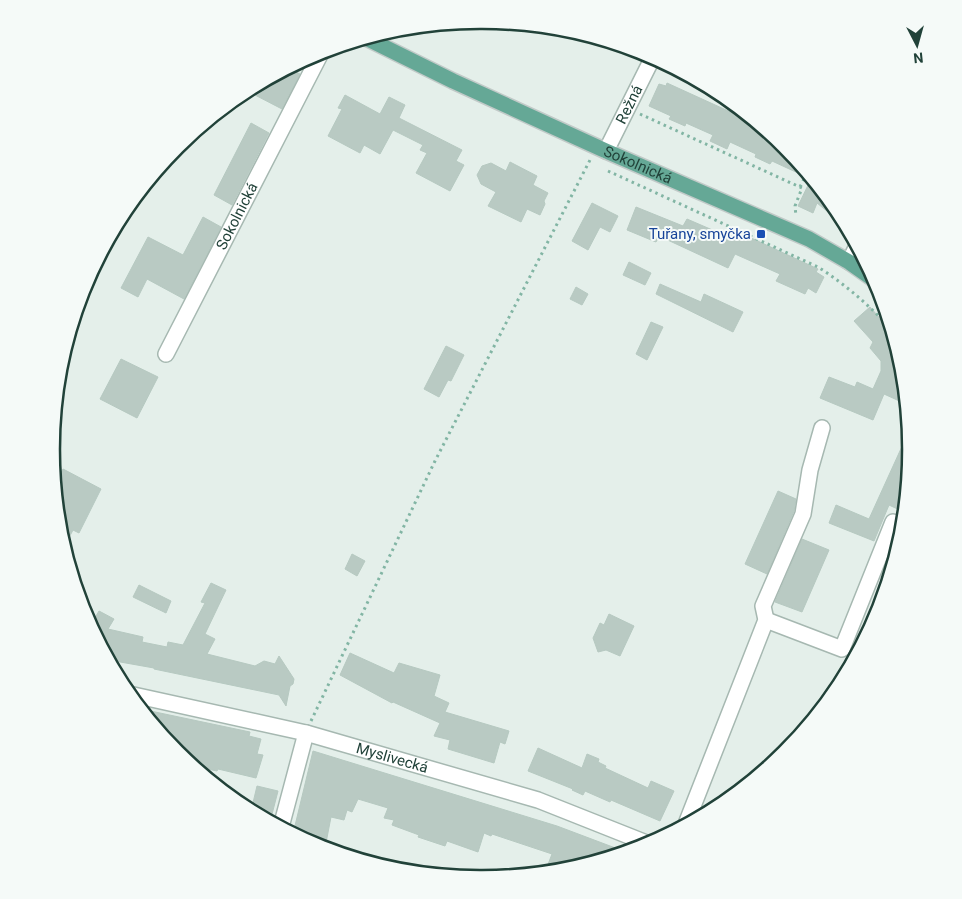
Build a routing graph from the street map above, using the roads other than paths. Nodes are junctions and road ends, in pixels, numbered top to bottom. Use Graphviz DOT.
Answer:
graph roads {
  1 [pos="375,42"];
  2 [pos="316,63"];
  3 [pos="649,64"];
  4 [pos="601,149"];
  5 [pos="853,254"];
  6 [pos="849,262"];
  7 [pos="862,272"];
  8 [pos="166,354"];
  9 [pos="822,428"];
  10 [pos="893,522"];
  11 [pos="766,620"];
  12 [pos="140,696"];
  13 [pos="306,732"];
  14 [pos="690,815"];
  15 [pos="283,820"];
  16 [pos="638,839"];
  1 -- 4 [label="main road, Sokolnická"];
  2 -- 8 [label="street, Sokolnická"];
  3 -- 4 [label="street, Režná"];
  4 -- 6 [label="main road, Sokolnická"];
  5 -- 6 [label="street"];
  6 -- 7 [label="main road, Sokolnická"];
  9 -- 11 [label="street"];
  10 -- 11 [label="street"];
  11 -- 14 [label="street"];
  12 -- 13 [label="street, Myslivecká"];
  13 -- 15 [label="street"];
  13 -- 16 [label="street, Myslivecká"];
}
